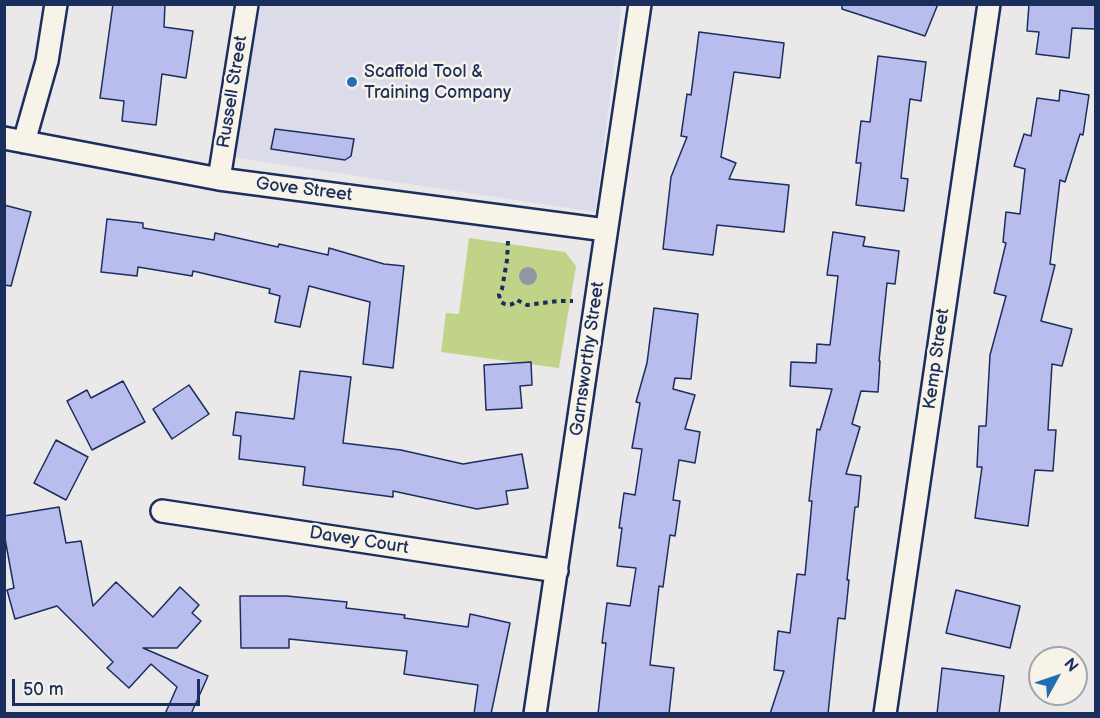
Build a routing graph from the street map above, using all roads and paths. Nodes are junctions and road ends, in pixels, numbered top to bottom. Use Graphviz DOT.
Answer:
graph roads {
  1 [pos="56,4"];
  2 [pos="247,4"];
  3 [pos="640,4"];
  4 [pos="989,4"];
  5 [pos="14,140"];
  6 [pos="219,179"];
  7 [pos="606,230"];
  8 [pos="508,241"];
  9 [pos="573,302"];
  10 [pos="162,511"];
  11 [pos="557,571"];
  12 [pos="535,714"];
  13 [pos="885,714"];
  1 -- 5 [label="street"];
  2 -- 6 [label="street, Russell Street"];
  3 -- 7 [label="street, Garnsworthy Street"];
  4 -- 13 [label="street, Kemp Street"];
  5 -- 6 [label="street, Gove Street"];
  6 -- 7 [label="street, Gove Street"];
  7 -- 11 [label="street, Garnsworthy Street"];
  8 -- 9 [label="path"];
  10 -- 11 [label="street, Davey Court"];
  11 -- 12 [label="street, Garnsworthy Street"];
}
